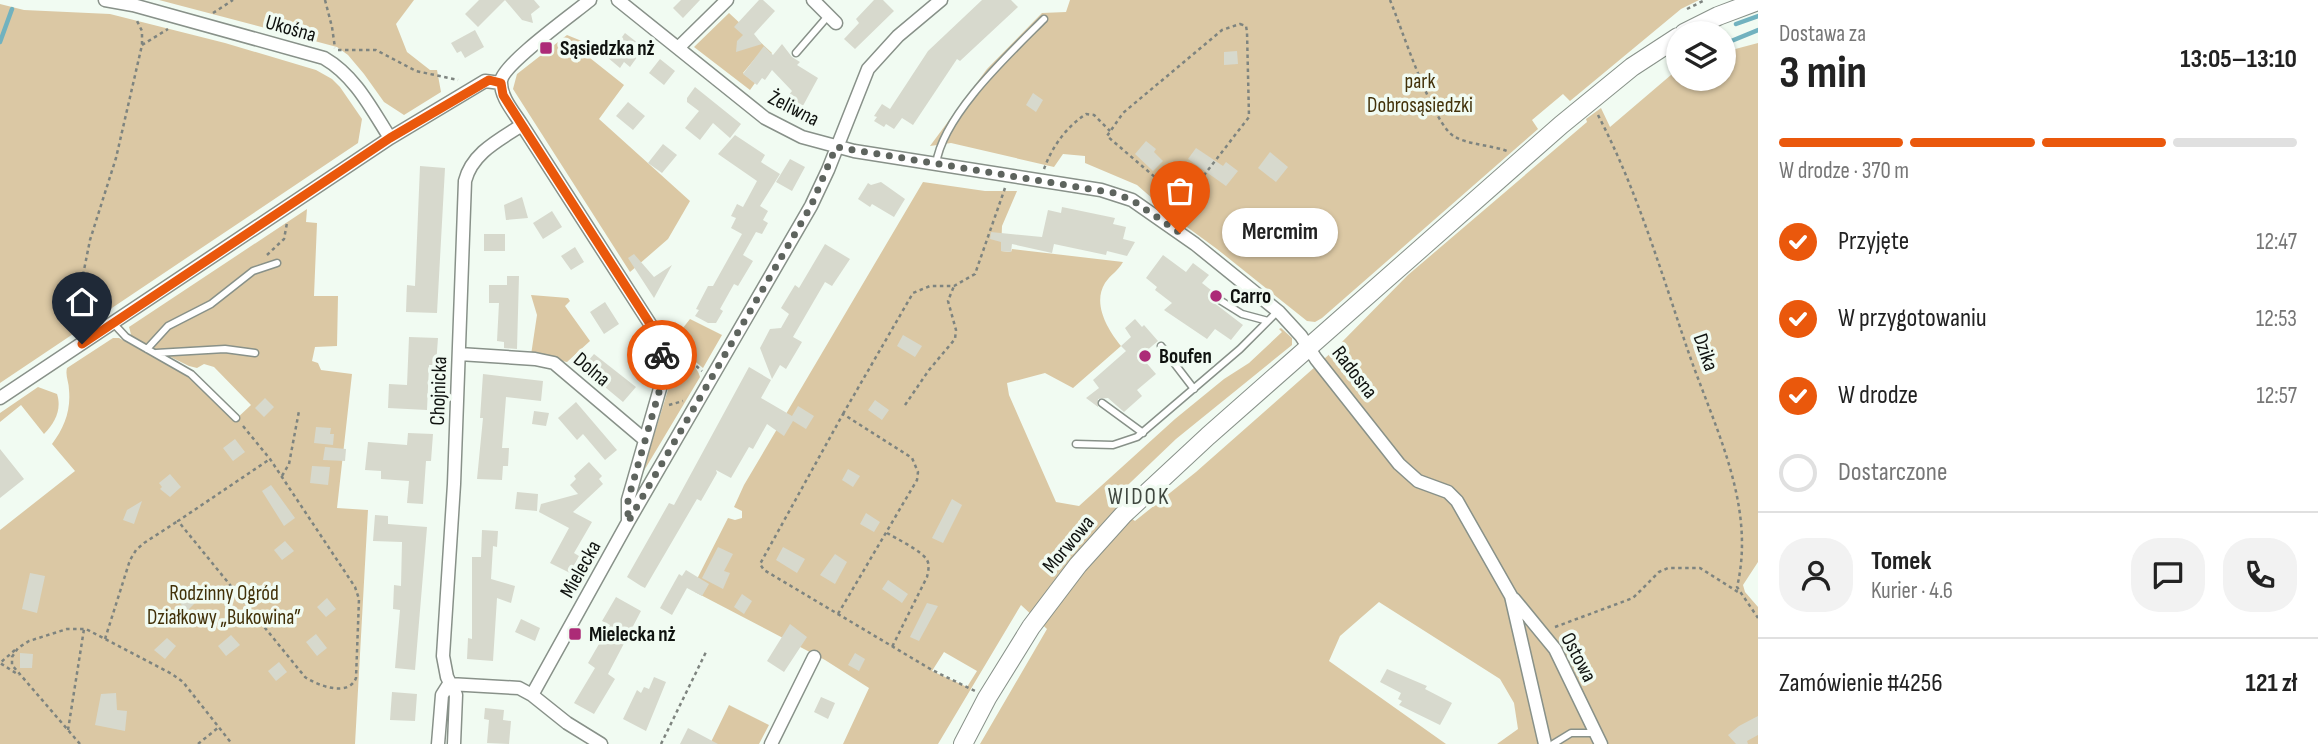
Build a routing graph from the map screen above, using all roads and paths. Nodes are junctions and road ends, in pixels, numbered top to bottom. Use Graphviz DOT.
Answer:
graph roads {
  1 [pos="105,0"];
  2 [pos="233,0"];
  3 [pos="324,0"];
  4 [pos="590,0"];
  5 [pos="618,0"];
  6 [pos="727,0"];
  7 [pos="813,0"];
  8 [pos="941,0"];
  9 [pos="1390,0"];
  10 [pos="1705,0"];
  11 [pos="1758,1"];
  12 [pos="123,3"];
  13 [pos="1687,9"];
  14 [pos="208,16"];
  15 [pos="832,19"];
  16 [pos="1044,19"];
  17 [pos="1709,21"];
  18 [pos="174,26"];
  19 [pos="1666,45"];
  20 [pos="142,46"];
  21 [pos="679,47"];
  22 [pos="796,53"];
  23 [pos="464,82"];
  24 [pos="501,83"];
  25 [pos="1592,99"];
  26 [pos="522,125"];
  27 [pos="1110,131"];
  28 [pos="390,138"];
  29 [pos="836,147"];
  30 [pos="1521,159"];
  31 [pos="936,164"];
  32 [pos="1046,164"];
  33 [pos="1007,176"];
  34 [pos="287,206"];
  35 [pos="277,263"];
  36 [pos="253,271"];
  37 [pos="954,286"];
  38 [pos="1218,299"];
  39 [pos="1278,311"];
  40 [pos="1268,321"];
  41 [pos="113,323"];
  42 [pos="668,337"];
  43 [pos="82,344"];
  44 [pos="1161,346"];
  45 [pos="1308,347"];
  46 [pos="147,349"];
  47 [pos="155,353"];
  48 [pos="255,353"];
  49 [pos="459,355"];
  50 [pos="705,373"];
  51 [pos="1194,389"];
  52 [pos="0,398"];
  53 [pos="690,399"];
  54 [pos="1102,403"];
  55 [pos="905,405"];
  56 [pos="299,411"];
  57 [pos="653,412"];
  58 [pos="843,414"];
  59 [pos="236,418"];
  60 [pos="1140,435"];
  61 [pos="645,440"];
  62 [pos="1076,444"];
  63 [pos="270,459"];
  64 [pos="282,476"];
  65 [pos="178,521"];
  66 [pos="628,522"];
  67 [pos="886,533"];
  68 [pos="1738,592"];
  69 [pos="1511,596"];
  70 [pos="838,614"];
  71 [pos="1758,618"];
  72 [pos="84,629"];
  73 [pos="1543,632"];
  74 [pos="104,639"];
  75 [pos="892,647"];
  76 [pos="18,648"];
  77 [pos="706,652"];
  78 [pos="814,657"];
  79 [pos="22,677"];
  80 [pos="449,684"];
  81 [pos="532,695"];
  82 [pos="987,698"];
  83 [pos="219,727"];
  84 [pos="68,730"];
  85 [pos="1598,738"];
  86 [pos="80,744"];
  87 [pos="198,744"];
  88 [pos="232,744"];
  89 [pos="438,744"];
  90 [pos="454,744"];
  91 [pos="601,744"];
  92 [pos="661,744"];
  93 [pos="771,744"];
  94 [pos="963,744"];
  95 [pos="1545,744"];
  96 [pos="1553,744"];
  1 -- 12 [label="street, Ukośna"];
  2 -- 14 [label="path"];
  3 -- 23 [label="path"];
  4 -- 24 [label="street"];
  5 -- 21 [label="street, Żeliwna"];
  6 -- 21 [label="street"];
  7 -- 15 [label="street"];
  8 -- 29 [label="street, Mielecka"];
  9 -- 30 [label="path"];
  10 -- 13 [label="path"];
  11 -- 17 [label="main road"];
  12 -- 20 [label="path"];
  12 -- 28 [label="street, Ukośna"];
  15 -- 22 [label="lane"];
  16 -- 31 [label="lane"];
  18 -- 20 [label="path"];
  19 -- 25 [label="main road, Radosna"];
  20 -- 43 [label="path"];
  21 -- 29 [label="street, Żeliwna"];
  24 -- 26 [label="street"];
  24 -- 28 [label="street"];
  25 -- 30 [label="main road, Radosna"];
  25 -- 68 [label="path, Dzika"];
  26 -- 49 [label="street, Chojnicka"];
  26 -- 57 [label="street"];
  27 -- 27 [label="path"];
  27 -- 32 [label="path"];
  28 -- 34 [label="street"];
  29 -- 31 [label="street, Żeliwna"];
  29 -- 66 [label="street, Mielecka"];
  30 -- 45 [label="main road, Radosna"];
  31 -- 33 [label="street, Żeliwna"];
  33 -- 37 [label="path"];
  33 -- 39 [label="street, Żeliwna"];
  34 -- 36 [label="path"];
  34 -- 41 [label="street"];
  35 -- 36 [label="lane"];
  36 -- 46 [label="lane"];
  37 -- 55 [label="path"];
  37 -- 58 [label="path"];
  38 -- 40 [label="lane"];
  39 -- 40 [label="lane"];
  39 -- 45 [label="street, Żeliwna"];
  40 -- 51 [label="lane"];
  41 -- 43 [label="street"];
  41 -- 46 [label="lane"];
  42 -- 50 [label="path"];
  43 -- 52 [label="street"];
  44 -- 51 [label="lane"];
  45 -- 69 [label="street, Radosna"];
  45 -- 82 [label="main road, Morwowa"];
  46 -- 47 [label="lane"];
  47 -- 48 [label="lane"];
  47 -- 59 [label="lane"];
  49 -- 61 [label="street, Dolna"];
  49 -- 80 [label="street, Chojnicka"];
  51 -- 60 [label="lane"];
  53 -- 57 [label="path"];
  54 -- 60 [label="lane"];
  56 -- 64 [label="path"];
  57 -- 61 [label="street"];
  58 -- 67 [label="path"];
  58 -- 70 [label="path"];
  59 -- 63 [label="path"];
  60 -- 62 [label="lane"];
  61 -- 66 [label="street"];
  63 -- 64 [label="path"];
  63 -- 65 [label="path"];
  64 -- 65 [label="path"];
  65 -- 74 [label="path"];
  66 -- 81 [label="street, Mielecka"];
  67 -- 70 [label="path"];
  67 -- 75 [label="path"];
  68 -- 71 [label="path"];
  68 -- 73 [label="path"];
  69 -- 73 [label="street, Ostowa"];
  69 -- 95 [label="street, Radosna"];
  70 -- 75 [label="path"];
  72 -- 74 [label="path"];
  72 -- 76 [label="path"];
  72 -- 84 [label="path"];
  73 -- 85 [label="street, Ostowa"];
  74 -- 83 [label="path"];
  75 -- 82 [label="path"];
  76 -- 79 [label="path"];
  76 -- 79 [label="path"];
  77 -- 92 [label="path"];
  78 -- 93 [label="street"];
  79 -- 84 [label="path"];
  80 -- 81 [label="street"];
  80 -- 89 [label="street, Chojnicka"];
  80 -- 90 [label="street, Chojnicka"];
  81 -- 91 [label="street"];
  82 -- 94 [label="main road, Morwowa"];
  83 -- 87 [label="path"];
  83 -- 88 [label="path"];
  84 -- 86 [label="path"];
  85 -- 96 [label="lane"];
}
